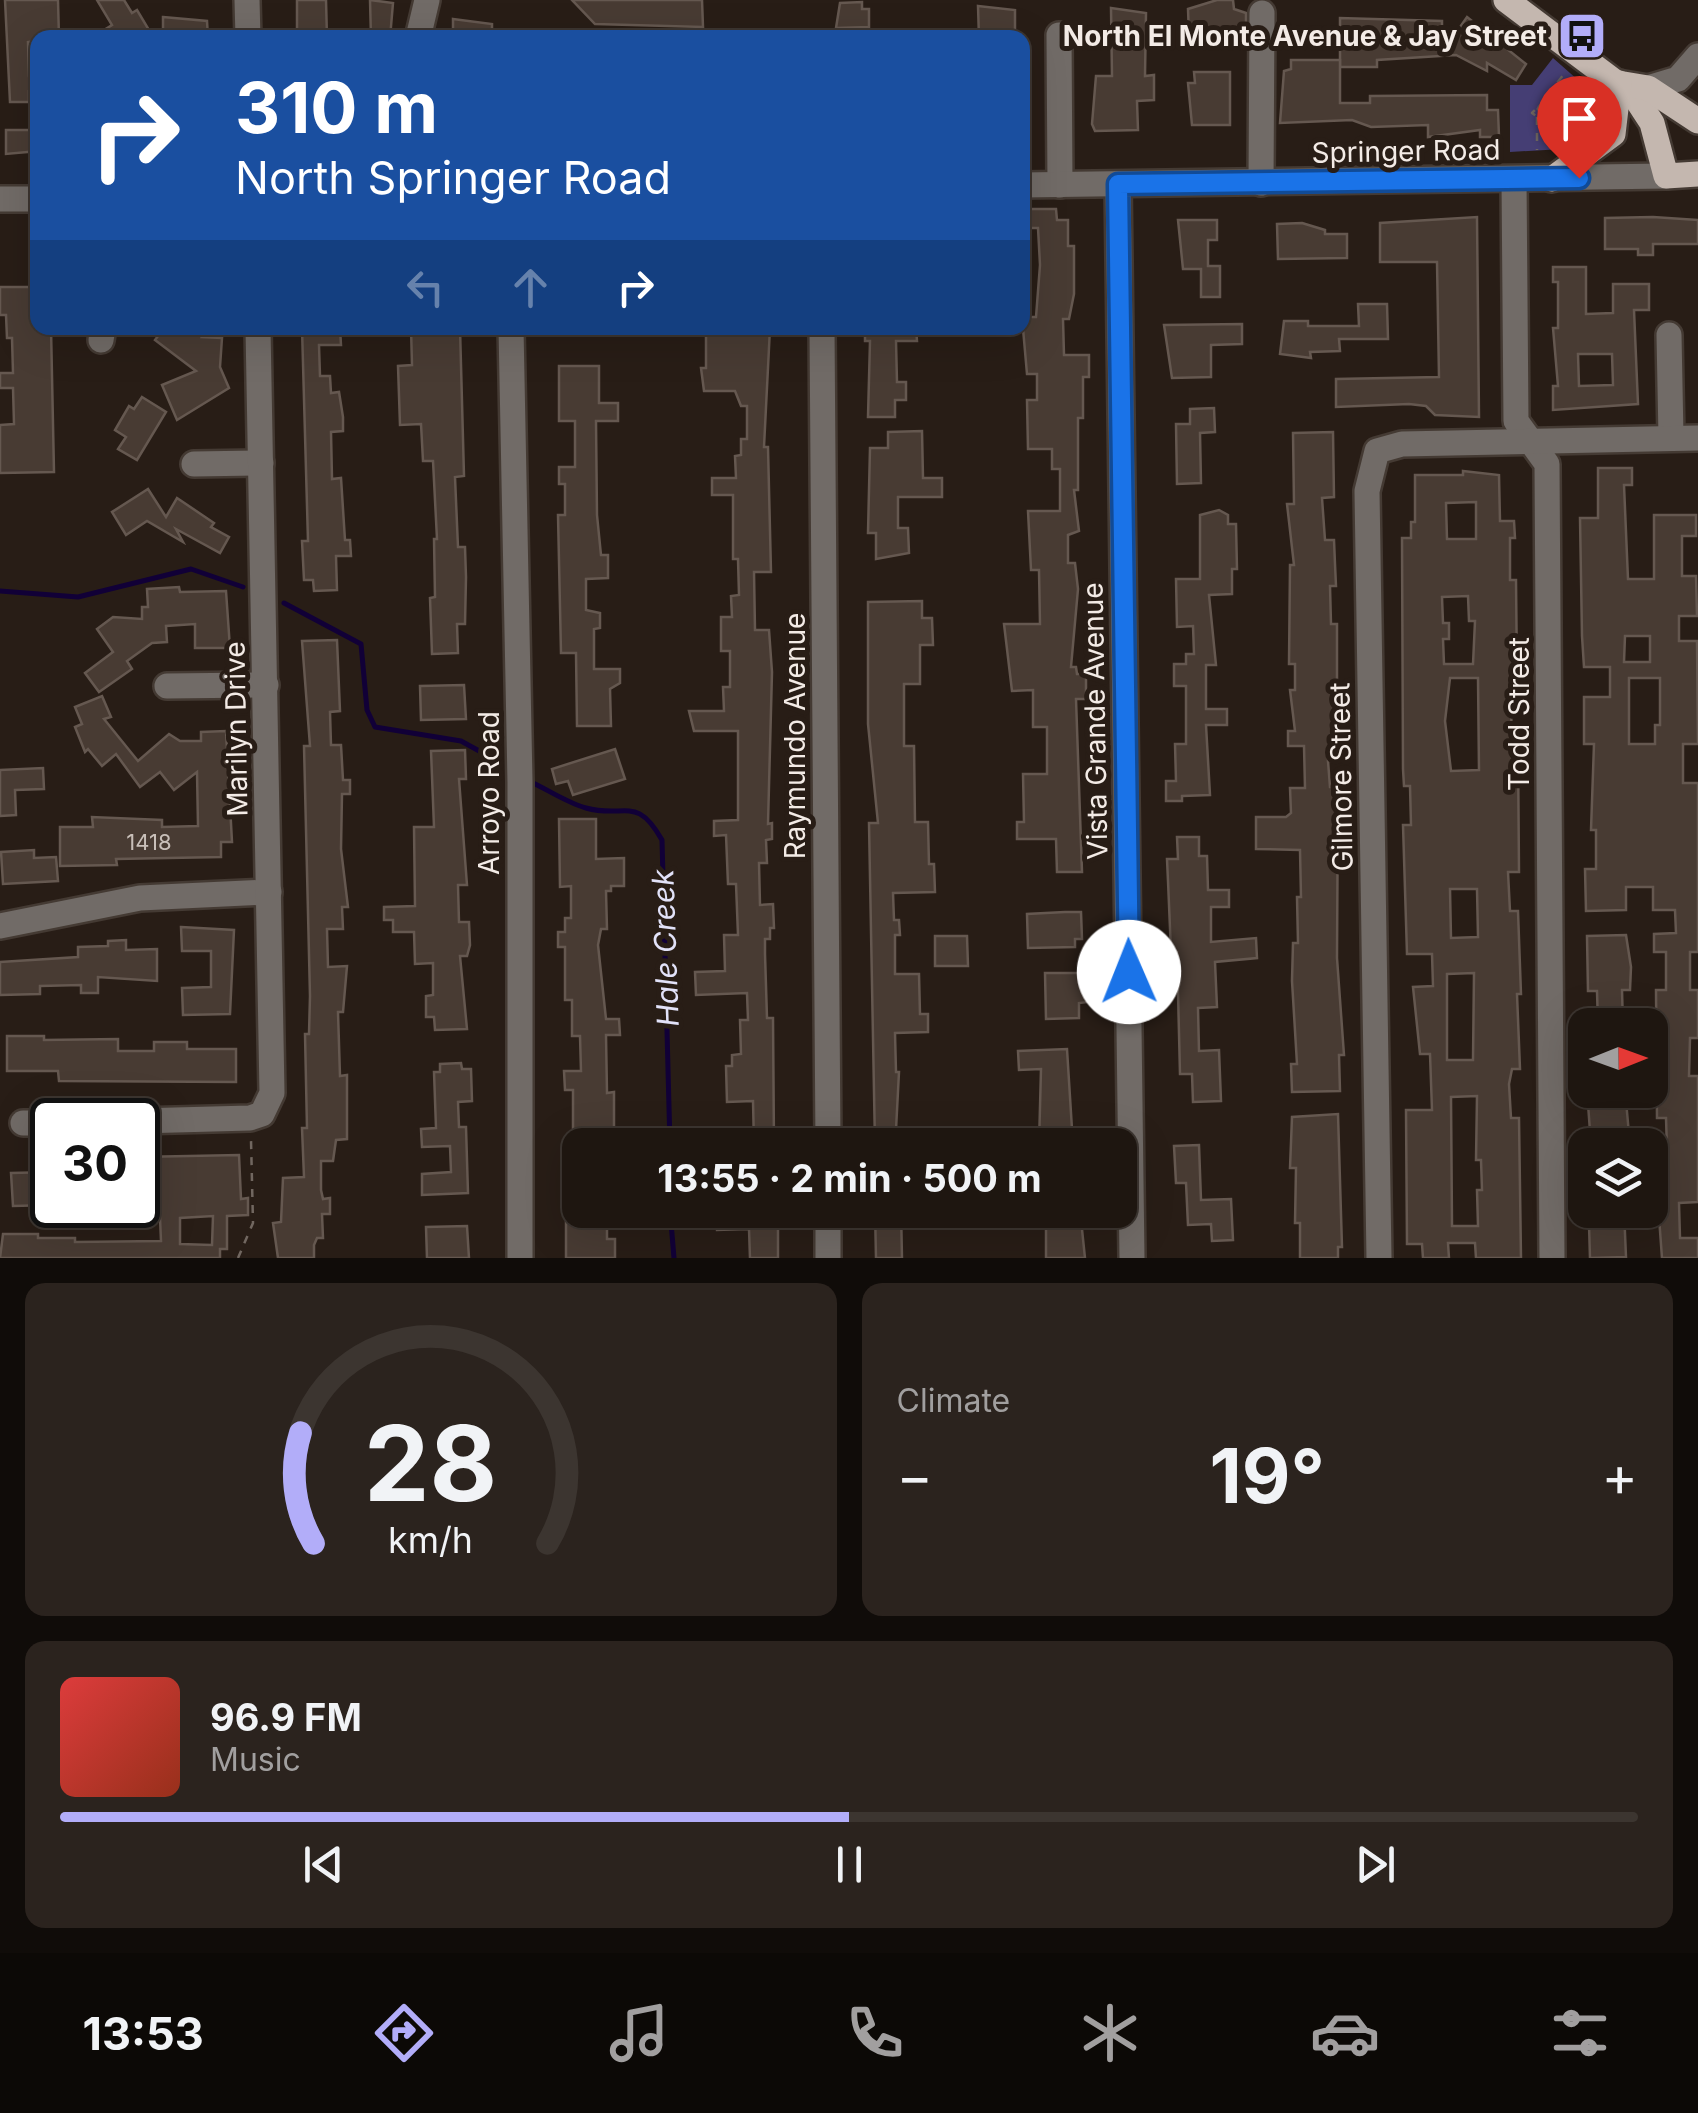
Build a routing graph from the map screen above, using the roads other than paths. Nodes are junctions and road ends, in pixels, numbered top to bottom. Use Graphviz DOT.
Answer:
graph roads {
  1 [pos="247,0"];
  2 [pos="427,0"];
  3 [pos="1506,0"];
  4 [pos="1262,13"];
  5 [pos="248,30"];
  6 [pos="420,30"];
  7 [pos="1060,35"];
  8 [pos="1698,57"];
  9 [pos="1620,83"];
  10 [pos="1648,88"];
  11 [pos="1694,119"];
  12 [pos="1698,174"];
  13 [pos="1666,176"];
  14 [pos="1552,178"];
  15 [pos="1514,180"];
  16 [pos="1261,182"];
  17 [pos="1118,184"];
  18 [pos="1030,185"];
  19 [pos="1060,185"];
  20 [pos="0,199"];
  21 [pos="30,199"];
  22 [pos="258,335"];
  23 [pos="511,335"];
  24 [pos="822,335"];
  25 [pos="1669,336"];
  26 [pos="1671,437"];
  27 [pos="1698,438"];
  28 [pos="1530,440"];
  29 [pos="260,463"];
  30 [pos="194,464"];
  31 [pos="266,685"];
  32 [pos="167,686"];
  33 [pos="269,892"];
  34 [pos="0,926"];
  35 [pos="160,1120"];
  36 [pos="23,1123"];
  37 [pos="30,1123"];
  38 [pos="828,1128"];
  39 [pos="828,1228"];
  40 [pos="520,1258"];
  41 [pos="828,1258"];
  42 [pos="1132,1258"];
  43 [pos="1379,1258"];
  44 [pos="1552,1258"];
  1 -- 5 [label="street"];
  2 -- 6 [label="street"];
  3 -- 9 [label="main road"];
  4 -- 16 [label="street"];
  7 -- 19 [label="street"];
  8 -- 10 [label="street"];
  8 -- 11 [label="street"];
  9 -- 10 [label="main road"];
  9 -- 13 [label="main road"];
  9 -- 14 [label="main road"];
  10 -- 11 [label="main road"];
  12 -- 13 [label="main road"];
  13 -- 14 [label="street, Springer Road"];
  14 -- 15 [label="street, Springer Road"];
  15 -- 16 [label="street, Springer Road"];
  15 -- 28 [label="street, Todd Street"];
  16 -- 17 [label="street, Springer Road"];
  17 -- 19 [label="street, Springer Road"];
  17 -- 42 [label="street, Vista Grande Avenue"];
  18 -- 19 [label="street, Springer Road"];
  20 -- 21 [label="street"];
  22 -- 29 [label="street, Marilyn Drive"];
  23 -- 40 [label="street, Arroyo Road"];
  24 -- 38 [label="street, Raymundo Avenue"];
  25 -- 26 [label="street"];
  26 -- 27 [label="street"];
  26 -- 28 [label="street"];
  28 -- 43 [label="street, Gilmore Street"];
  28 -- 44 [label="street, Todd Street"];
  29 -- 30 [label="street"];
  29 -- 31 [label="street, Marilyn Drive"];
  31 -- 32 [label="street"];
  31 -- 33 [label="street, Marilyn Drive"];
  33 -- 34 [label="street"];
  33 -- 35 [label="street, Marilyn Drive"];
  36 -- 37 [label="street"];
  39 -- 41 [label="street"];
}
